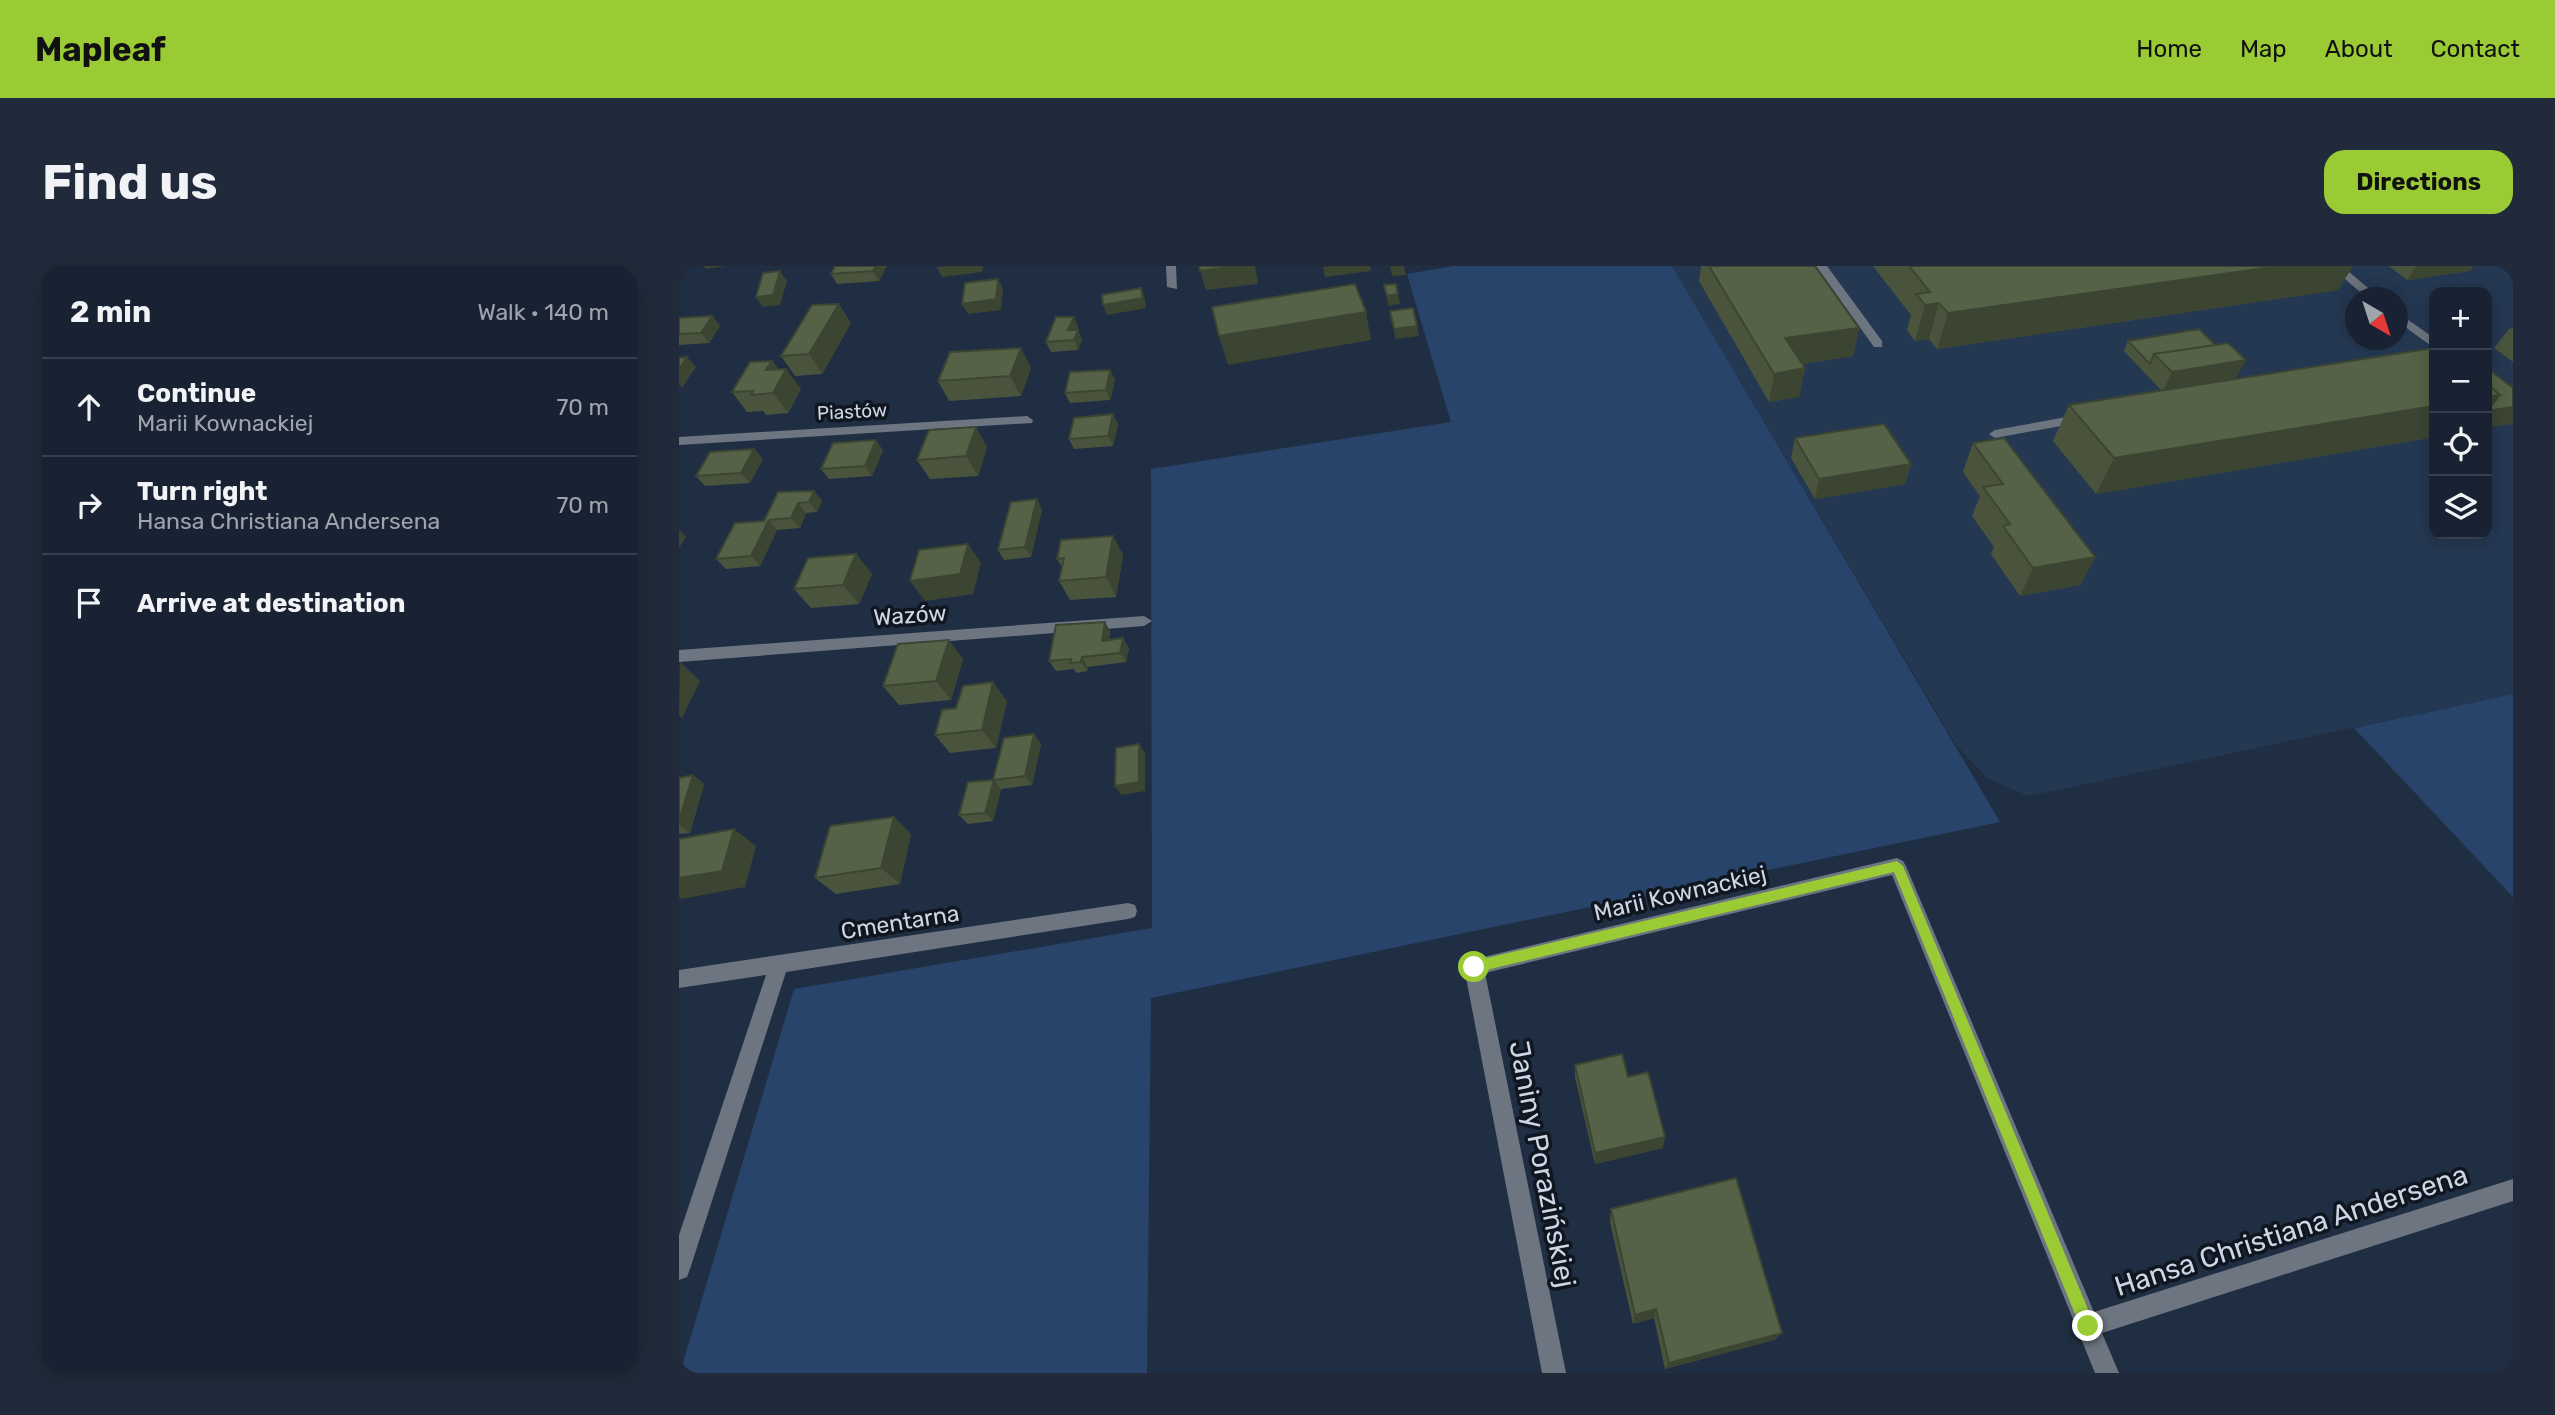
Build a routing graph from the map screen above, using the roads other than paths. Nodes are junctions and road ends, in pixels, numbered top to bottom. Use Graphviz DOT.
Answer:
graph roads {
  1 [pos="1171,266"];
  2 [pos="1821,266"];
  3 [pos="2335,266"];
  4 [pos="1173,287"];
  5 [pos="2361,287"];
  6 [pos="2408,324"];
  7 [pos="2429,340"];
  8 [pos="1878,344"];
  9 [pos="2091,417"];
  10 [pos="1027,420"];
  11 [pos="1995,434"];
  12 [pos="679,441"];
  13 [pos="1144,621"];
  14 [pos="679,656"];
  15 [pos="1128,911"];
  16 [pos="778,966"];
  17 [pos="1474,967"];
  18 [pos="679,979"];
  19 [pos="2513,1190"];
  20 [pos="679,1269"];
  21 [pos="2088,1326"];
  22 [pos="1554,1373"];
  23 [pos="2107,1373"];
  1 -- 4 [label="street"];
  2 -- 8 [label="street"];
  3 -- 5 [label="street"];
  6 -- 7 [label="street"];
  9 -- 11 [label="street"];
  10 -- 12 [label="street, Piastów"];
  13 -- 14 [label="street, Wazów"];
  15 -- 16 [label="street, Cmentarna"];
  16 -- 18 [label="street, Cmentarna"];
  16 -- 20 [label="street"];
  17 -- 21 [label="street, Marii Kownackiej"];
  17 -- 22 [label="street, Janiny Porazińskiej"];
  19 -- 21 [label="street, Hansa Christiana Andersena"];
  21 -- 23 [label="street"];
}
